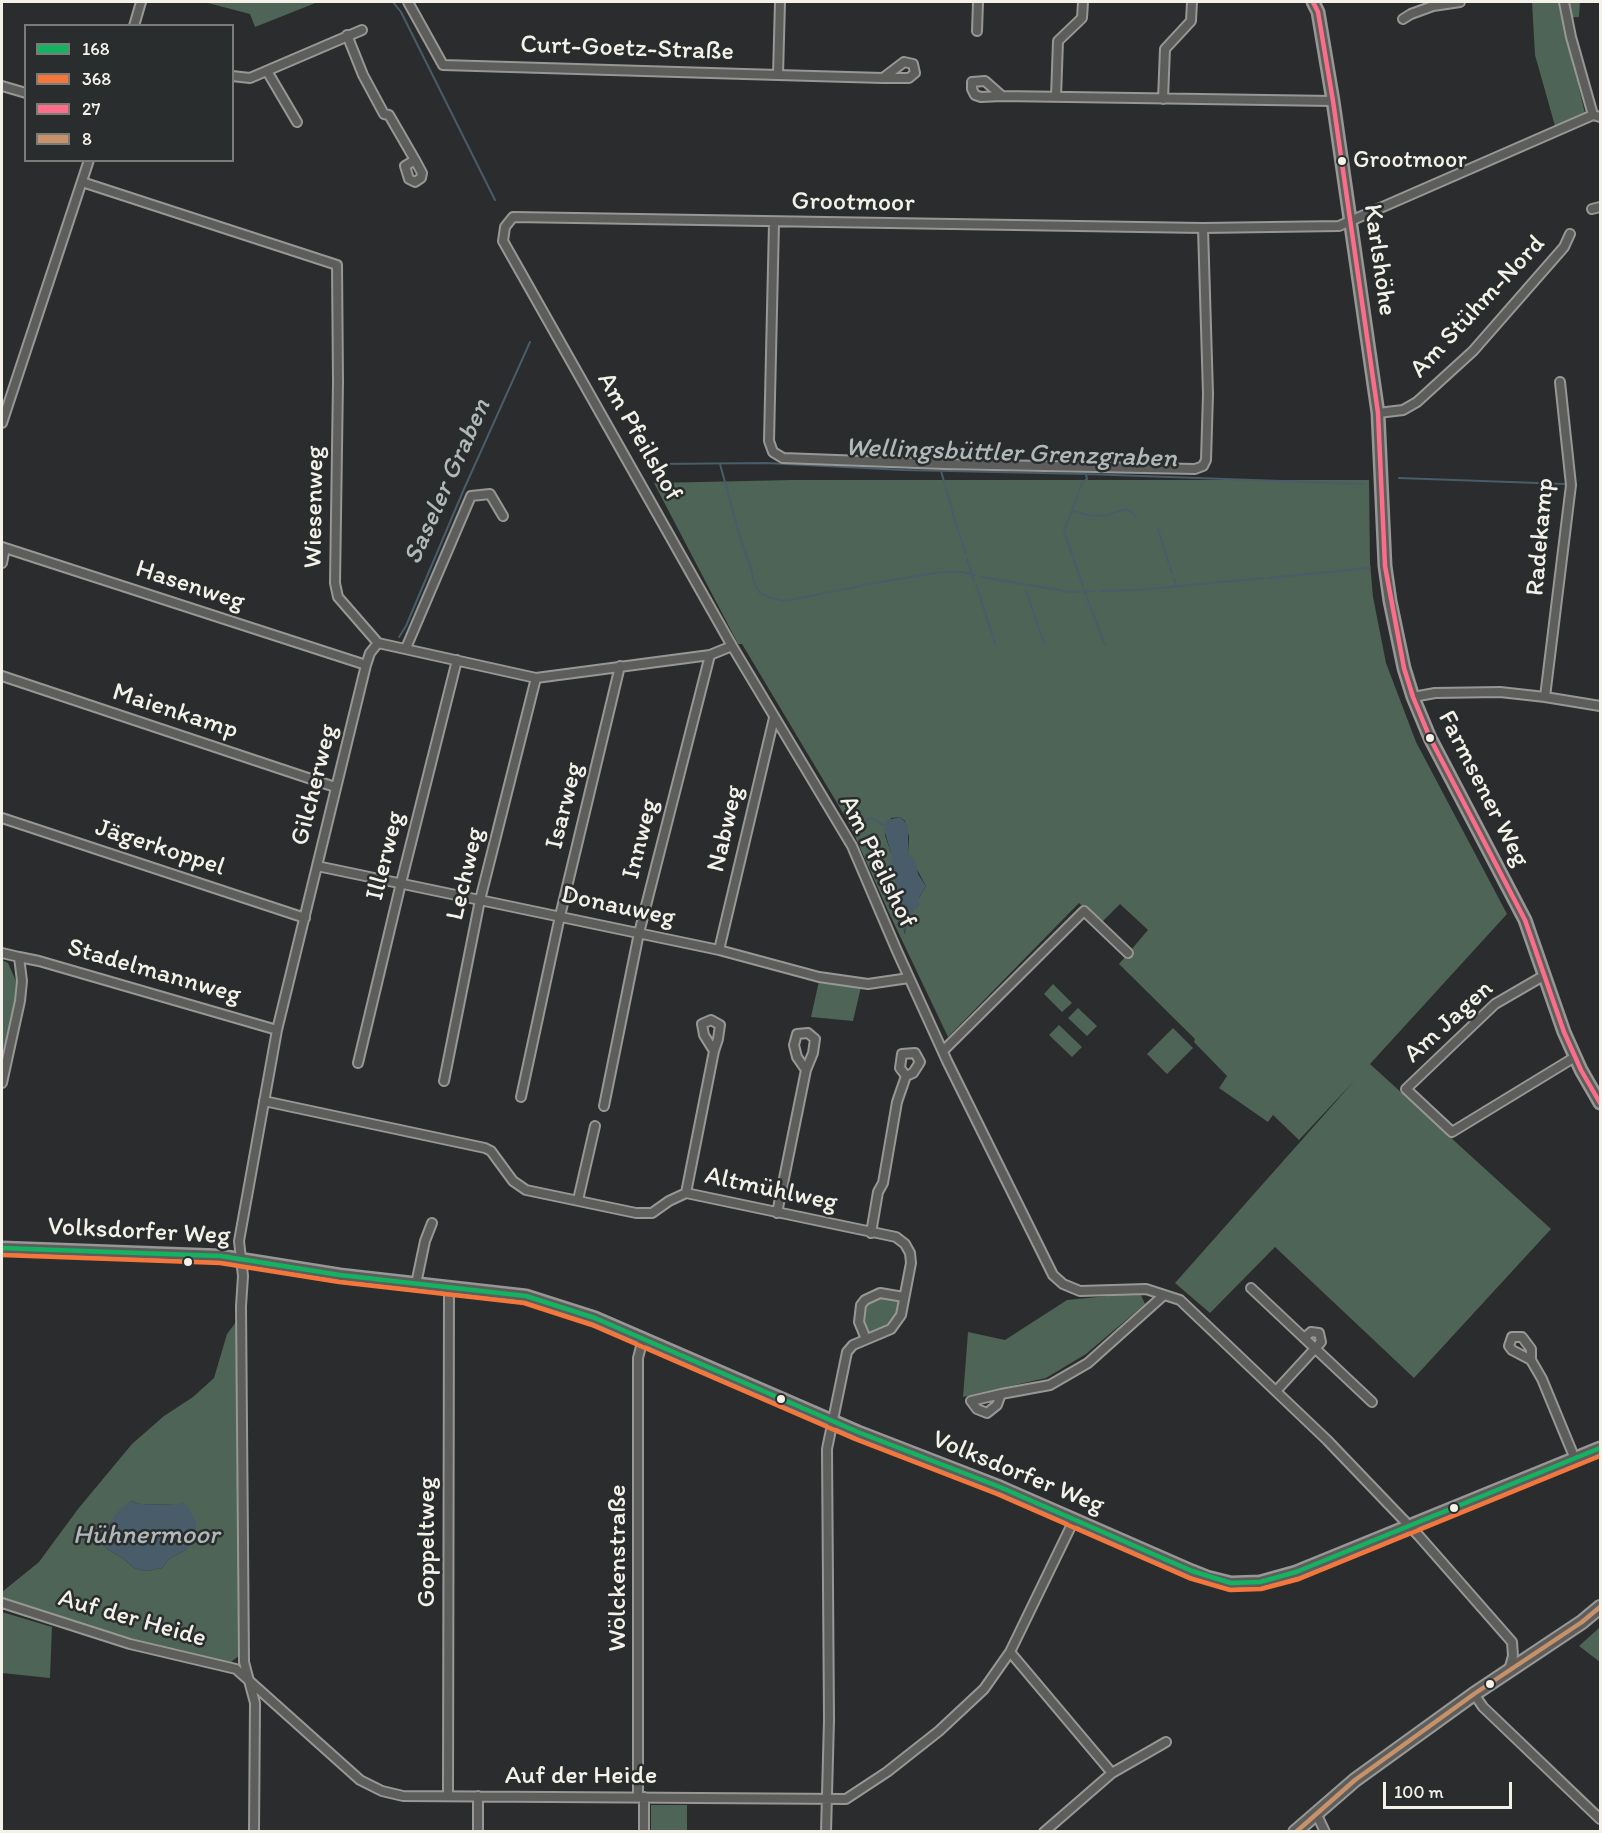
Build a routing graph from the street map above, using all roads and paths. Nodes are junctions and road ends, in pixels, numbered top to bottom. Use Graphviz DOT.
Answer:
graph roads {
  1 [pos="141,2"];
  2 [pos="408,2"];
  3 [pos="780,2"];
  4 [pos="978,2"];
  5 [pos="1083,2"];
  6 [pos="1192,2"];
  7 [pos="1313,2"];
  8 [pos="1460,2"];
  9 [pos="1564,2"];
  10 [pos="1319,7"];
  11 [pos="1403,19"];
  12 [pos="135,24"];
  13 [pos="362,30"];
  14 [pos="978,31"];
  15 [pos="347,35"];
  16 [pos="267,71"];
  17 [pos="778,75"];
  18 [pos="234,76"];
  19 [pos="883,78"];
  20 [pos="2,86"];
  21 [pos="24,92"];
  22 [pos="1002,96"];
  23 [pos="1056,97"];
  24 [pos="1163,99"];
  25 [pos="1333,101"];
  26 [pos="1597,116"];
  27 [pos="297,122"];
  28 [pos="415,160"];
  29 [pos="88,162"];
  30 [pos="82,182"];
  31 [pos="1600,207"];
  32 [pos="1592,209"];
  33 [pos="513,218"];
  34 [pos="1350,222"];
  35 [pos="774,223"];
  36 [pos="1203,228"];
  37 [pos="1570,234"];
  38 [pos="1560,381"];
  39 [pos="1377,413"];
  40 [pos="2,423"];
  41 [pos="1381,480"];
  42 [pos="503,516"];
  43 [pos="3,548"];
  44 [pos="2,563"];
  45 [pos="378,643"];
  46 [pos="732,646"];
  47 [pos="406,648"];
  48 [pos="710,655"];
  49 [pos="457,660"];
  50 [pos="366,665"];
  51 [pos="620,666"];
  52 [pos="2,676"];
  53 [pos="536,678"];
  54 [pos="1413,697"];
  55 [pos="1545,697"];
  56 [pos="1600,706"];
  57 [pos="774,718"];
  58 [pos="335,787"];
  59 [pos="2,818"];
  60 [pos="317,866"];
  61 [pos="401,883"];
  62 [pos="480,900"];
  63 [pos="560,916"];
  64 [pos="304,918"];
  65 [pos="639,933"];
  66 [pos="719,950"];
  67 [pos="2,953"];
  68 [pos="1128,953"];
  69 [pos="19,957"];
  70 [pos="1545,975"];
  71 [pos="909,978"];
  72 [pos="277,1030"];
  73 [pos="714,1051"];
  74 [pos="943,1051"];
  75 [pos="1575,1057"];
  76 [pos="358,1063"];
  77 [pos="806,1070"];
  78 [pos="906,1076"];
  79 [pos="444,1081"];
  80 [pos="2,1083"];
  81 [pos="521,1097"];
  82 [pos="264,1101"];
  83 [pos="1600,1103"];
  84 [pos="604,1106"];
  85 [pos="595,1126"];
  86 [pos="686,1193"];
  87 [pos="578,1200"];
  88 [pos="777,1213"];
  89 [pos="432,1222"];
  90 [pos="871,1233"];
  91 [pos="2,1248"];
  92 [pos="240,1258"];
  93 [pos="416,1284"];
  94 [pos="449,1288"];
  95 [pos="1251,1288"];
  96 [pos="1164,1295"];
  97 [pos="904,1296"];
  98 [pos="1304,1338"];
  99 [pos="643,1339"];
  100 [pos="866,1339"];
  101 [pos="1315,1349"];
  102 [pos="1531,1360"];
  103 [pos="1275,1391"];
  104 [pos="1001,1394"];
  105 [pos="1372,1402"];
  106 [pos="832,1421"];
  107 [pos="1600,1448"];
  108 [pos="1575,1459"];
  109 [pos="1074,1520"];
  110 [pos="1410,1526"];
  111 [pos="2,1603"];
  112 [pos="1600,1607"];
  113 [pos="1010,1652"];
  114 [pos="1508,1671"];
  115 [pos="248,1678"];
  116 [pos="1474,1694"];
  117 [pos="1166,1742"];
  118 [pos="1112,1773"];
  119 [pos="448,1796"];
  120 [pos="478,1796"];
  121 [pos="641,1797"];
  122 [pos="827,1798"];
  123 [pos="1317,1815"];
  124 [pos="1600,1819"];
  125 [pos="254,1832"];
  126 [pos="478,1832"];
  127 [pos="644,1832"];
  128 [pos="826,1832"];
  129 [pos="1044,1832"];
  130 [pos="1295,1832"];
  131 [pos="1324,1832"];
  1 -- 12 [label="street"];
  2 -- 17 [label="street, Curt-Goetz-Straße"];
  3 -- 17 [label="street"];
  4 -- 14 [label="street"];
  5 -- 23 [label="street"];
  6 -- 24 [label="street"];
  7 -- 10 [label="street, Karlshöhe"];
  8 -- 11 [label="street"];
  9 -- 26 [label="street"];
  10 -- 25 [label="street, Karlshöhe"];
  13 -- 15 [label="street"];
  15 -- 16 [label="street"];
  15 -- 28 [label="street"];
  16 -- 18 [label="street"];
  16 -- 27 [label="street"];
  17 -- 19 [label="street, Curt-Goetz-Straße"];
  20 -- 21 [label="street"];
  22 -- 23 [label="street"];
  23 -- 24 [label="street"];
  24 -- 25 [label="street"];
  25 -- 34 [label="street, Karlshöhe"];
  26 -- 34 [label="street, Grootmoor"];
  29 -- 30 [label="street"];
  30 -- 40 [label="street"];
  30 -- 45 [label="street, Wiesenweg"];
  31 -- 32 [label="street"];
  33 -- 35 [label="street, Grootmoor"];
  33 -- 46 [label="street, Am Pfeilshof"];
  34 -- 36 [label="street, Grootmoor"];
  34 -- 39 [label="street, Karlshöhe"];
  35 -- 36 [label="street, Grootmoor"];
  35 -- 36 [label="street"];
  37 -- 39 [label="street, Am Stühm-Nord"];
  38 -- 55 [label="street, Radekamp"];
  39 -- 41 [label="street, Karlshöhe"];
  41 -- 54 [label="street, Farmsener Weg"];
  42 -- 47 [label="street"];
  43 -- 44 [label="street"];
  43 -- 50 [label="street, Hasenweg"];
  45 -- 47 [label="street"];
  45 -- 50 [label="street, Gilcherweg"];
  46 -- 48 [label="street"];
  46 -- 57 [label="street, Am Pfeilshof"];
  47 -- 49 [label="street"];
  48 -- 51 [label="street"];
  48 -- 65 [label="street, Innweg"];
  49 -- 53 [label="street"];
  49 -- 61 [label="street, Illerweg"];
  50 -- 58 [label="street, Gilcherweg"];
  51 -- 53 [label="street"];
  51 -- 63 [label="street, Isarweg"];
  52 -- 58 [label="street, Maienkamp"];
  53 -- 62 [label="street, Lechweg"];
  54 -- 55 [label="street"];
  54 -- 70 [label="street, Farmsener Weg"];
  55 -- 56 [label="street"];
  57 -- 66 [label="street, Nabweg"];
  57 -- 71 [label="street, Am Pfeilshof"];
  58 -- 60 [label="street, Gilcherweg"];
  59 -- 64 [label="street, Jägerkoppel"];
  60 -- 61 [label="street, Donauweg"];
  60 -- 64 [label="street, Gilcherweg"];
  61 -- 62 [label="street, Donauweg"];
  61 -- 76 [label="street, Illerweg"];
  62 -- 63 [label="street, Donauweg"];
  62 -- 79 [label="street, Lechweg"];
  63 -- 65 [label="street, Donauweg"];
  63 -- 81 [label="street, Isarweg"];
  64 -- 72 [label="street, Gilcherweg"];
  65 -- 66 [label="street, Donauweg"];
  65 -- 84 [label="street, Innweg"];
  66 -- 71 [label="street, Donauweg"];
  67 -- 69 [label="street, Stadelmannweg"];
  68 -- 74 [label="street"];
  69 -- 72 [label="street, Stadelmannweg"];
  69 -- 80 [label="street"];
  70 -- 75 [label="street, Farmsener Weg"];
  70 -- 75 [label="street, Am Jagen"];
  71 -- 74 [label="street, Am Pfeilshof"];
  72 -- 82 [label="street, Gilcherweg"];
  73 -- 86 [label="street"];
  74 -- 96 [label="street, Am Pfeilshof"];
  75 -- 83 [label="street, Farmsener Weg"];
  77 -- 88 [label="street"];
  78 -- 90 [label="street"];
  82 -- 87 [label="street, Altmühlweg"];
  82 -- 92 [label="street, Gilcherweg"];
  85 -- 87 [label="street"];
  86 -- 87 [label="street, Altmühlweg"];
  86 -- 88 [label="street, Altmühlweg"];
  88 -- 90 [label="street, Altmühlweg"];
  89 -- 93 [label="street"];
  90 -- 97 [label="street, Altmühlweg"];
  91 -- 92 [label="street, Volksdorfer Weg"];
  92 -- 93 [label="street, Volksdorfer Weg"];
  92 -- 115 [label="street, Gilcherweg"];
  93 -- 94 [label="street, Volksdorfer Weg"];
  94 -- 99 [label="street, Volksdorfer Weg"];
  94 -- 119 [label="street, Goppeltweg"];
  95 -- 98 [label="street"];
  96 -- 103 [label="street, Am Pfeilshof"];
  96 -- 104 [label="street"];
  97 -- 100 [label="street, Altmühlweg"];
  97 -- 100 [label="street"];
  98 -- 101 [label="street"];
  98 -- 101 [label="street"];
  99 -- 106 [label="street, Volksdorfer Weg"];
  99 -- 121 [label="street, Wölckenstraße"];
  100 -- 106 [label="street, Altmühlweg"];
  101 -- 103 [label="street"];
  101 -- 105 [label="street"];
  102 -- 108 [label="street"];
  103 -- 110 [label="street, Am Pfeilshof"];
  106 -- 109 [label="street, Volksdorfer Weg"];
  106 -- 122 [label="street, Altmühlweg"];
  107 -- 108 [label="street, Volksdorfer Weg"];
  108 -- 110 [label="street, Volksdorfer Weg"];
  109 -- 110 [label="street, Volksdorfer Weg"];
  109 -- 113 [label="street, Auf der Heide"];
  110 -- 114 [label="street, Am Pfeilshof"];
  111 -- 115 [label="street, Auf der Heide"];
  112 -- 114 [label="main road"];
  113 -- 118 [label="street"];
  113 -- 122 [label="street, Auf der Heide"];
  114 -- 116 [label="main road"];
  115 -- 119 [label="street, Auf der Heide"];
  115 -- 125 [label="street, Gilcherweg"];
  116 -- 123 [label="main road"];
  116 -- 124 [label="street"];
  117 -- 118 [label="street"];
  118 -- 129 [label="street"];
  119 -- 120 [label="street, Auf der Heide"];
  120 -- 121 [label="street, Auf der Heide"];
  120 -- 126 [label="street"];
  121 -- 122 [label="street, Auf der Heide"];
  121 -- 127 [label="street, Wölckenstraße"];
  122 -- 128 [label="street, Altmühlweg"];
  123 -- 130 [label="main road"];
  123 -- 131 [label="street"];
}
